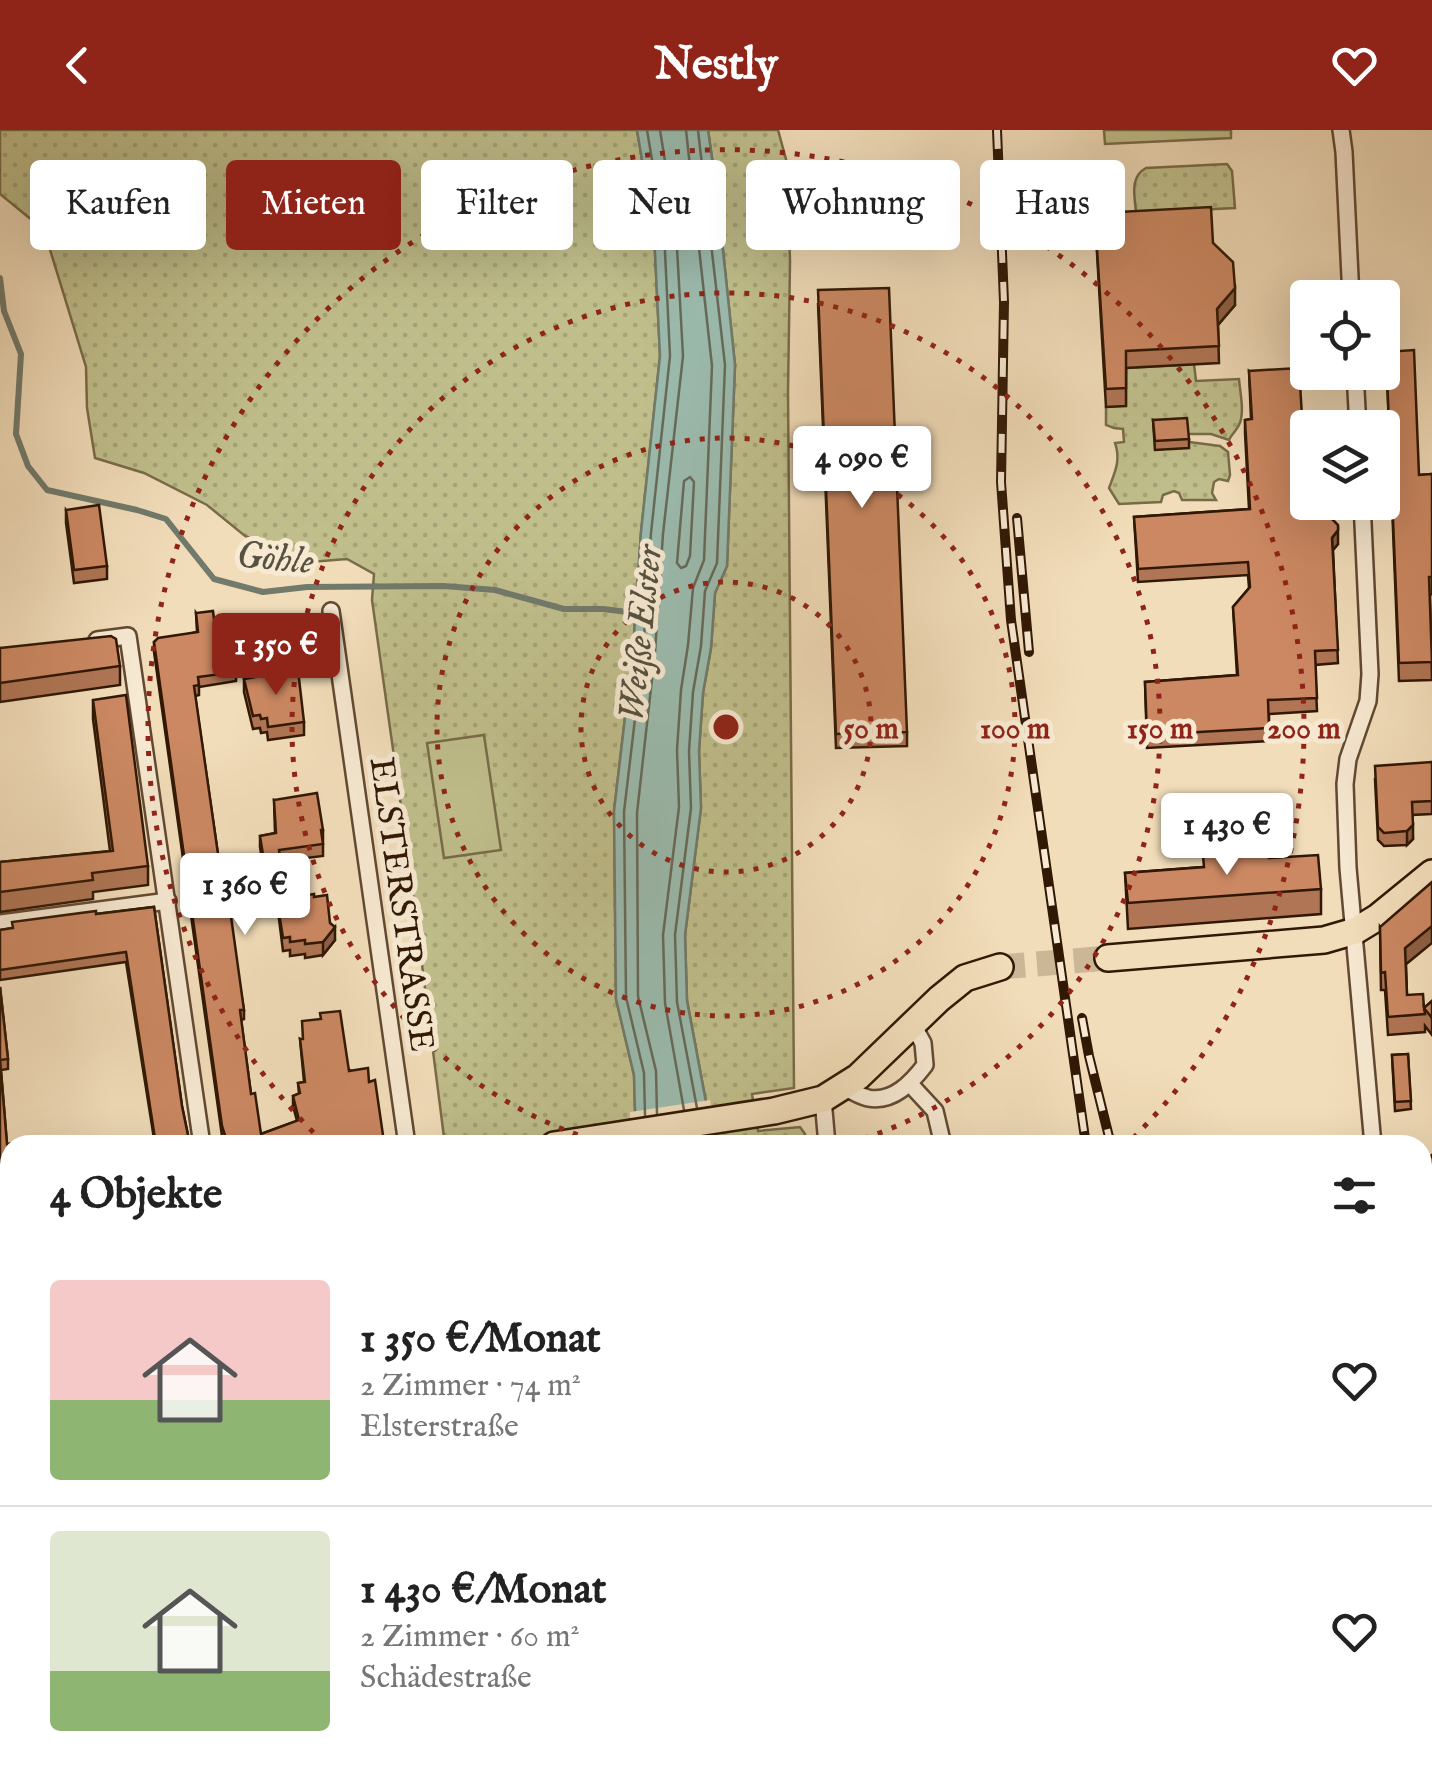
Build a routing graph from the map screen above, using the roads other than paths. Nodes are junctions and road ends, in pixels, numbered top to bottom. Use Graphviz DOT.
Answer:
graph roads {
  1 [pos="1341,130"];
  2 [pos="1350,280"];
  3 [pos="1363,520"];
  4 [pos="331,611"];
  5 [pos="73,643"];
  6 [pos="1432,872"];
  7 [pos="168,901"];
  8 [pos="0,923"];
  9 [pos="1356,931"];
  10 [pos="1108,958"];
  11 [pos="1000,968"];
  12 [pos="913,1026"];
  13 [pos="910,1084"];
  14 [pos="834,1093"];
  15 [pos="201,1135"];
  16 [pos="406,1135"];
  17 [pos="621,1135"];
  18 [pos="829,1135"];
  19 [pos="941,1135"];
  20 [pos="1373,1135"];
  1 -- 2 [label="street"];
  3 -- 9 [label="street"];
  4 -- 16 [label="street, ELSTERSTRASSE"];
  5 -- 7 [label="street"];
  6 -- 9 [label="main road"];
  7 -- 8 [label="street"];
  7 -- 15 [label="street"];
  9 -- 10 [label="main road"];
  9 -- 20 [label="street"];
  11 -- 12 [label="main road"];
  12 -- 13 [label="street"];
  12 -- 14 [label="main road"];
  13 -- 14 [label="street"];
  13 -- 19 [label="street"];
  14 -- 17 [label="main road"];
  14 -- 18 [label="street"];
}
